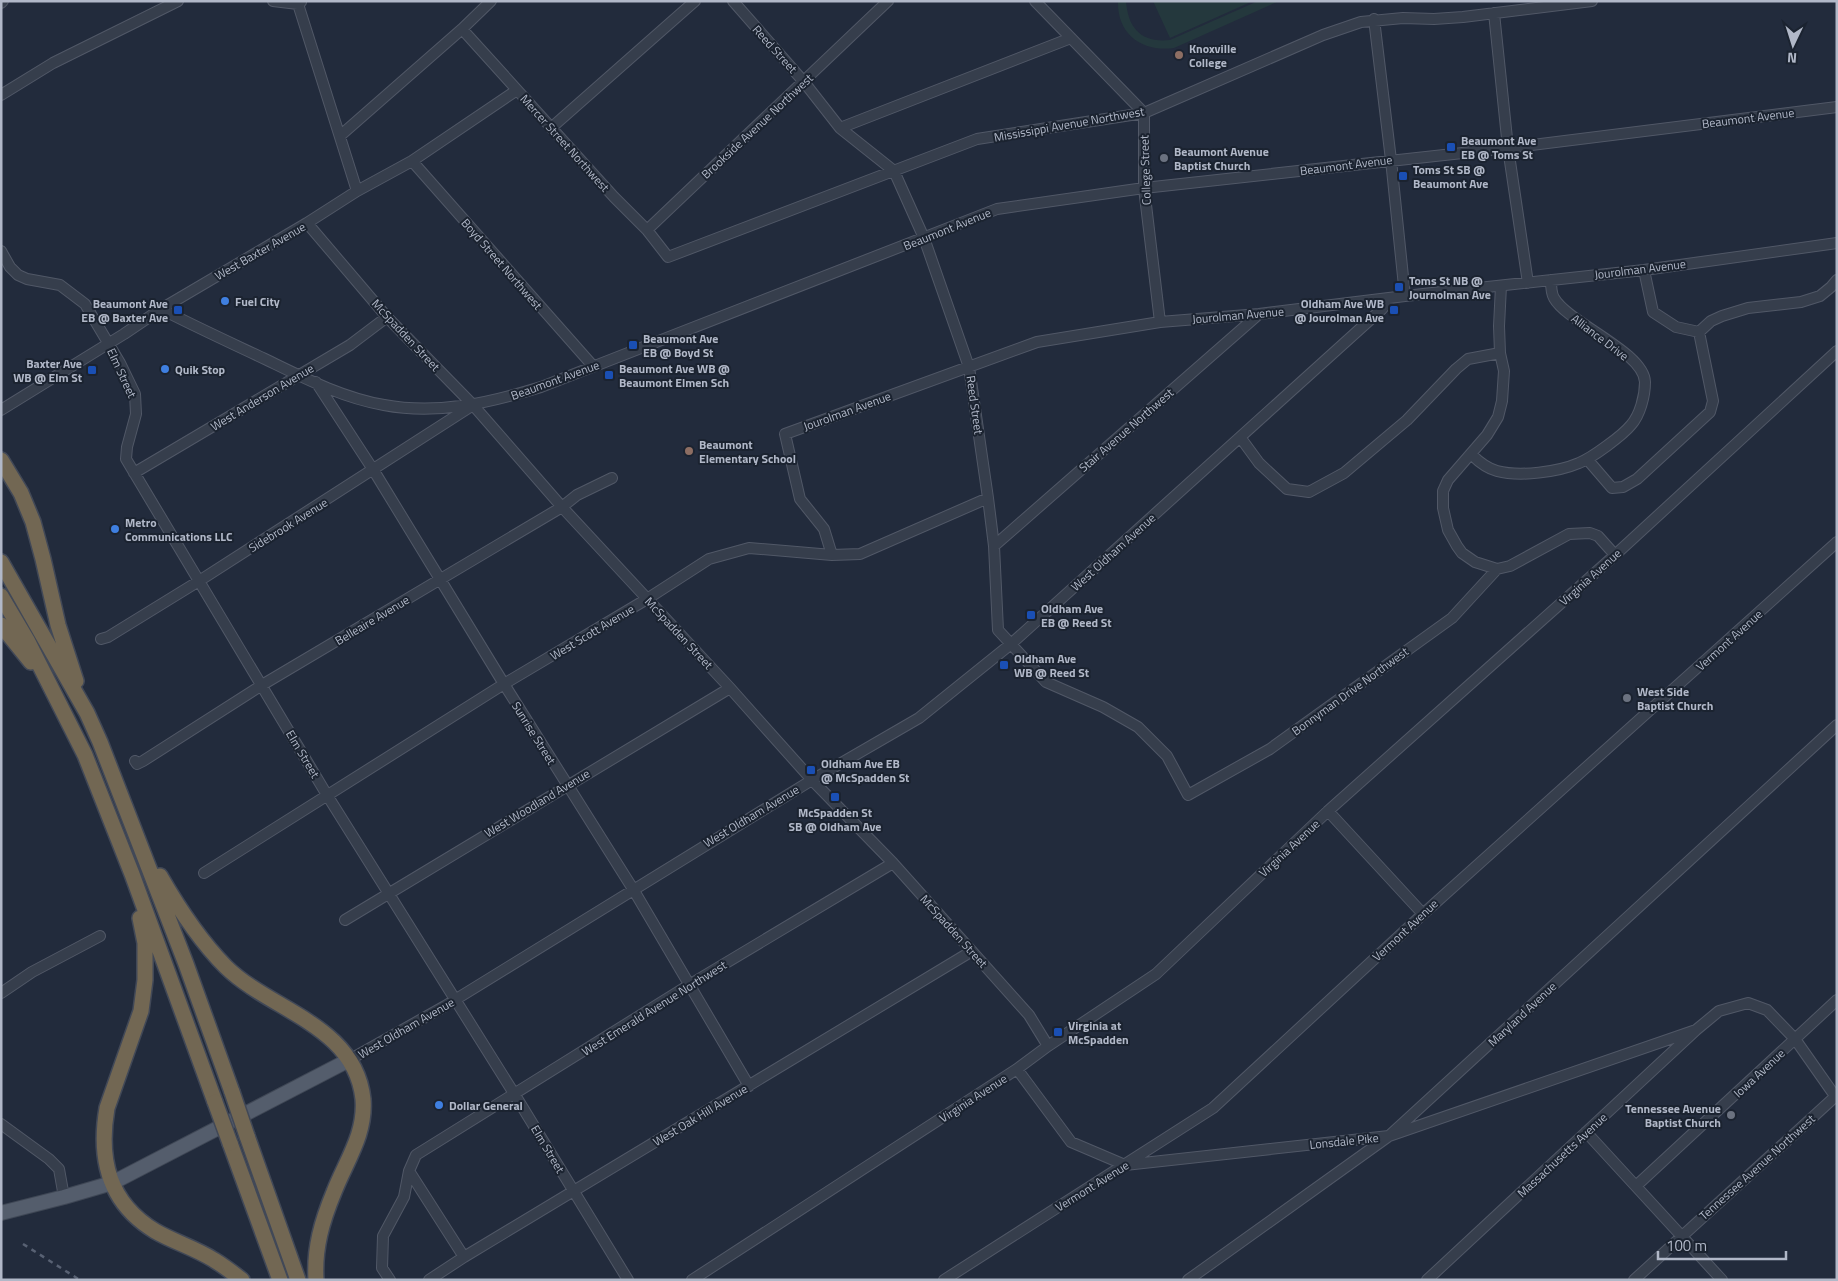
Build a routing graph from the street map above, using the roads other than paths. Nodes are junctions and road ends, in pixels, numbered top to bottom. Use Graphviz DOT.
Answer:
graph roads {
  1 [pos="178,1"];
  2 [pos="273,1"];
  3 [pos="491,1"];
  4 [pos="695,1"];
  5 [pos="733,1"];
  6 [pos="888,1"];
  7 [pos="1035,1"];
  8 [pos="1592,1"];
  9 [pos="298,2"];
  10 [pos="1494,13"];
  11 [pos="1374,20"];
  12 [pos="462,29"];
  13 [pos="1071,38"];
  14 [pos="804,82"];
  15 [pos="517,90"];
  16 [pos="1,95"];
  17 [pos="1837,107"];
  18 [pos="1144,113"];
  19 [pos="551,128"];
  20 [pos="840,128"];
  21 [pos="341,135"];
  22 [pos="1508,148"];
  23 [pos="1391,160"];
  24 [pos="412,161"];
  25 [pos="894,171"];
  26 [pos="1144,188"];
  27 [pos="358,191"];
  28 [pos="307,223"];
  29 [pos="647,230"];
  30 [pos="924,238"];
  31 [pos="1836,246"];
  32 [pos="1,251"];
  33 [pos="668,257"];
  34 [pos="1644,270"];
  35 [pos="1550,280"];
  36 [pos="1837,280"];
  37 [pos="1528,283"];
  38 [pos="1502,286"];
  39 [pos="1405,296"];
  40 [pos="1391,298"];
  41 [pos="160,309"];
  42 [pos="1259,314"];
  43 [pos="387,317"];
  44 [pos="1160,322"];
  45 [pos="1699,332"];
  46 [pos="109,344"];
  47 [pos="1837,351"];
  48 [pos="1500,353"];
  49 [pos="593,366"];
  50 [pos="969,367"];
  51 [pos="299,376"];
  52 [pos="316,382"];
  53 [pos="473,406"];
  54 [pos="1,410"];
  55 [pos="1240,437"];
  56 [pos="1472,455"];
  57 [pos="1587,459"];
  58 [pos="1,460"];
  59 [pos="374,471"];
  60 [pos="134,473"];
  61 [pos="612,478"];
  62 [pos="988,498"];
  63 [pos="562,507"];
  64 [pos="1837,542"];
  65 [pos="994,546"];
  66 [pos="832,555"];
  67 [pos="1615,555"];
  68 [pos="1,562"];
  69 [pos="1497,569"];
  70 [pos="440,579"];
  71 [pos="199,582"];
  72 [pos="1,596"];
  73 [pos="647,598"];
  74 [pos="1,626"];
  75 [pos="101,639"];
  76 [pos="1011,644"];
  77 [pos="50,684"];
  78 [pos="504,684"];
  79 [pos="262,686"];
  80 [pos="730,688"];
  81 [pos="87,713"];
  82 [pos="1837,725"];
  83 [pos="135,761"];
  84 [pos="812,780"];
  85 [pos="567,785"];
  86 [pos="327,795"];
  87 [pos="1188,795"];
  88 [pos="1328,811"];
  89 [pos="135,831"];
  90 [pos="893,863"];
  91 [pos="204,872"];
  92 [pos="132,874"];
  93 [pos="633,889"];
  94 [pos="388,894"];
  95 [pos="1423,914"];
  96 [pos="345,920"];
  97 [pos="100,936"];
  98 [pos="972,951"];
  99 [pos="689,986"];
  100 [pos="1,993"];
  101 [pos="455,1000"];
  102 [pos="1837,1000"];
  103 [pos="1696,1030"];
  104 [pos="1795,1039"];
  105 [pos="1048,1046"];
  106 [pos="349,1060"];
  107 [pos="1017,1070"];
  108 [pos="749,1086"];
  109 [pos="515,1095"];
  110 [pos="1836,1096"];
  111 [pos="1,1124"];
  112 [pos="1586,1132"];
  113 [pos="1389,1136"];
  114 [pos="1125,1165"];
  115 [pos="410,1171"];
  116 [pos="112,1183"];
  117 [pos="1636,1186"];
  118 [pos="573,1192"];
  119 [pos="64,1198"];
  120 [pos="1,1213"];
  121 [pos="1681,1237"];
  122 [pos="464,1257"];
  123 [pos="242,1280"];
  124 [pos="280,1280"];
  125 [pos="298,1280"];
  126 [pos="316,1280"];
  127 [pos="390,1280"];
  128 [pos="429,1280"];
  129 [pos="628,1280"];
  130 [pos="692,1280"];
  131 [pos="944,1280"];
  132 [pos="1188,1280"];
  133 [pos="1427,1280"];
  134 [pos="1634,1280"];
  135 [pos="1722,1280"];
  1 -- 16 [label="street"];
  2 -- 9 [label="street"];
  3 -- 12 [label="street"];
  4 -- 19 [label="street"];
  5 -- 14 [label="street, Reed Street"];
  6 -- 14 [label="street, Brookside Avenue Northwest"];
  7 -- 13 [label="street"];
  8 -- 10 [label="street, Mississippi Avenue Northwest"];
  9 -- 21 [label="street"];
  10 -- 11 [label="street, Mississippi Avenue Northwest"];
  10 -- 22 [label="street"];
  11 -- 18 [label="street, Mississippi Avenue Northwest"];
  11 -- 23 [label="street"];
  12 -- 15 [label="street, Mercer Street Northwest"];
  12 -- 21 [label="street"];
  13 -- 18 [label="street"];
  13 -- 20 [label="street"];
  14 -- 20 [label="street, Reed Street"];
  14 -- 29 [label="street, Brookside Avenue Northwest"];
  15 -- 19 [label="street, Mercer Street Northwest"];
  15 -- 24 [label="street, West Baxter Avenue"];
  17 -- 22 [label="street, Beaumont Avenue"];
  18 -- 25 [label="street, Mississippi Avenue Northwest"];
  18 -- 26 [label="street, College Street"];
  19 -- 29 [label="street, Mercer Street Northwest"];
  20 -- 25 [label="street, Reed Street"];
  21 -- 27 [label="street"];
  22 -- 23 [label="street, Beaumont Avenue"];
  22 -- 37 [label="street"];
  23 -- 26 [label="street, Beaumont Avenue"];
  23 -- 39 [label="street"];
  24 -- 27 [label="street, West Baxter Avenue"];
  24 -- 49 [label="street, Boyd Street Northwest"];
  25 -- 30 [label="street, Reed Street"];
  25 -- 33 [label="street, Mississippi Avenue Northwest"];
  26 -- 30 [label="street, Beaumont Avenue"];
  26 -- 44 [label="street, College Street"];
  27 -- 28 [label="street, West Baxter Avenue"];
  28 -- 41 [label="street, West Baxter Avenue"];
  28 -- 43 [label="street, McSpadden Street"];
  29 -- 33 [label="street, Mercer Street Northwest"];
  30 -- 49 [label="street, Beaumont Avenue"];
  30 -- 50 [label="street, Reed Street"];
  31 -- 34 [label="street, Jourolman Avenue"];
  32 -- 46 [label="street, Elm Street"];
  34 -- 35 [label="street, Jourolman Avenue"];
  34 -- 45 [label="street"];
  35 -- 37 [label="street, Jourolman Avenue"];
  35 -- 57 [label="street, Alliance Drive"];
  36 -- 45 [label="street"];
  37 -- 38 [label="street, Jourolman Avenue"];
  38 -- 39 [label="street, Jourolman Avenue"];
  38 -- 48 [label="street"];
  39 -- 40 [label="street, Jourolman Avenue"];
  40 -- 42 [label="street, Jourolman Avenue"];
  40 -- 55 [label="street, West Oldham Avenue"];
  41 -- 46 [label="street, West Baxter Avenue"];
  41 -- 51 [label="street, Beaumont Avenue"];
  42 -- 44 [label="street, Jourolman Avenue"];
  42 -- 65 [label="street, Stair Avenue Northwest"];
  43 -- 51 [label="street, West Anderson Avenue"];
  43 -- 53 [label="street, McSpadden Street"];
  44 -- 50 [label="street, Jourolman Avenue"];
  45 -- 57 [label="street"];
  46 -- 54 [label="street, West Baxter Avenue"];
  46 -- 60 [label="street, Elm Street"];
  47 -- 67 [label="street, Virginia Avenue"];
  48 -- 55 [label="street"];
  48 -- 56 [label="street"];
  49 -- 53 [label="street, Beaumont Avenue"];
  50 -- 62 [label="street, Reed Street"];
  50 -- 66 [label="street, Jourolman Avenue"];
  51 -- 52 [label="street, Beaumont Avenue"];
  51 -- 60 [label="street, West Anderson Avenue"];
  52 -- 53 [label="street, Beaumont Avenue"];
  52 -- 59 [label="street, Sunrise Street"];
  53 -- 59 [label="street, Sidebrook Avenue"];
  53 -- 63 [label="street, McSpadden Street"];
  55 -- 76 [label="street, West Oldham Avenue"];
  56 -- 57 [label="street, Alliance Drive"];
  56 -- 69 [label="street"];
  58 -- 81 [label="highway"];
  59 -- 70 [label="street, Sunrise Street"];
  59 -- 71 [label="street, Sidebrook Avenue"];
  60 -- 71 [label="street, Elm Street"];
  61 -- 63 [label="street, Belleaire Avenue"];
  62 -- 65 [label="street, Reed Street"];
  62 -- 66 [label="street, West Scott Avenue"];
  63 -- 70 [label="street, Belleaire Avenue"];
  63 -- 73 [label="street, McSpadden Street"];
  64 -- 95 [label="street, Vermont Avenue"];
  65 -- 76 [label="street, Reed Street"];
  66 -- 73 [label="street, West Scott Avenue"];
  67 -- 69 [label="street"];
  67 -- 88 [label="street, Virginia Avenue"];
  68 -- 81 [label="highway"];
  69 -- 87 [label="street, Bonnyman Drive Northwest"];
  70 -- 78 [label="street, Sunrise Street"];
  70 -- 79 [label="street, Belleaire Avenue"];
  71 -- 75 [label="street, Sidebrook Avenue"];
  71 -- 79 [label="street, Elm Street"];
  72 -- 77 [label="highway"];
  73 -- 78 [label="street, West Scott Avenue"];
  73 -- 80 [label="street, McSpadden Street"];
  74 -- 77 [label="highway"];
  76 -- 84 [label="street, West Oldham Avenue"];
  76 -- 87 [label="street, Reed Street"];
  77 -- 92 [label="highway"];
  78 -- 85 [label="street, Sunrise Street"];
  78 -- 86 [label="street, West Scott Avenue"];
  79 -- 83 [label="street, Belleaire Avenue"];
  79 -- 86 [label="street, Elm Street"];
  80 -- 84 [label="street, McSpadden Street"];
  80 -- 85 [label="street, West Woodland Avenue"];
  81 -- 89 [label="highway"];
  82 -- 113 [label="street, Maryland Avenue"];
  84 -- 90 [label="street, McSpadden Street"];
  84 -- 93 [label="street, West Oldham Avenue"];
  85 -- 93 [label="street, Sunrise Street"];
  85 -- 94 [label="street, West Woodland Avenue"];
  86 -- 91 [label="street, West Scott Avenue"];
  86 -- 94 [label="street, Elm Street"];
  88 -- 95 [label="street"];
  88 -- 105 [label="street, Virginia Avenue"];
  89 -- 106 [label="highway"];
  89 -- 125 [label="highway, bridge"];
  90 -- 98 [label="street, McSpadden Street"];
  90 -- 99 [label="street, West Emerald Avenue Northwest"];
  92 -- 116 [label="highway"];
  92 -- 124 [label="highway, bridge"];
  93 -- 99 [label="street, Sunrise Street"];
  93 -- 101 [label="street, West Oldham Avenue"];
  94 -- 96 [label="street, West Woodland Avenue"];
  94 -- 101 [label="street, Elm Street"];
  95 -- 114 [label="street, Vermont Avenue"];
  97 -- 100 [label="street"];
  98 -- 105 [label="street, McSpadden Street"];
  98 -- 108 [label="street, West Oak Hill Avenue"];
  99 -- 108 [label="street, Sunrise Street"];
  99 -- 109 [label="street, West Emerald Avenue Northwest"];
  101 -- 106 [label="street, West Oldham Avenue"];
  101 -- 109 [label="street, Elm Street"];
  102 -- 104 [label="street, Iowa Avenue"];
  103 -- 104 [label="street, Massachusetts Avenue"];
  103 -- 112 [label="street, Massachusetts Avenue"];
  103 -- 113 [label="street, Lonsdale Pike"];
  104 -- 110 [label="street"];
  104 -- 117 [label="street, Iowa Avenue"];
  105 -- 107 [label="street, Virginia Avenue"];
  106 -- 116 [label="main road, West Oldham Avenue"];
  106 -- 126 [label="highway"];
  107 -- 114 [label="street, Lonsdale Pike"];
  107 -- 130 [label="street, Virginia Avenue"];
  108 -- 118 [label="street, West Oak Hill Avenue"];
  109 -- 115 [label="street, West Emerald Avenue Northwest"];
  109 -- 118 [label="street, Elm Street"];
  110 -- 121 [label="street, Tennessee Avenue Northwest"];
  111 -- 119 [label="street"];
  112 -- 117 [label="street"];
  112 -- 133 [label="street, Massachusetts Avenue"];
  113 -- 114 [label="street, Lonsdale Pike"];
  113 -- 132 [label="street, Maryland Avenue"];
  114 -- 131 [label="street, Vermont Avenue"];
  115 -- 122 [label="street"];
  115 -- 127 [label="street"];
  116 -- 119 [label="main road, West Oldham Avenue"];
  116 -- 123 [label="highway"];
  117 -- 121 [label="street"];
  118 -- 122 [label="street, West Oak Hill Avenue"];
  118 -- 129 [label="street, Elm Street"];
  119 -- 120 [label="main road, West Oldham Avenue"];
  121 -- 134 [label="street, Tennessee Avenue Northwest"];
  121 -- 135 [label="street"];
  122 -- 128 [label="street, West Oak Hill Avenue"];
}
